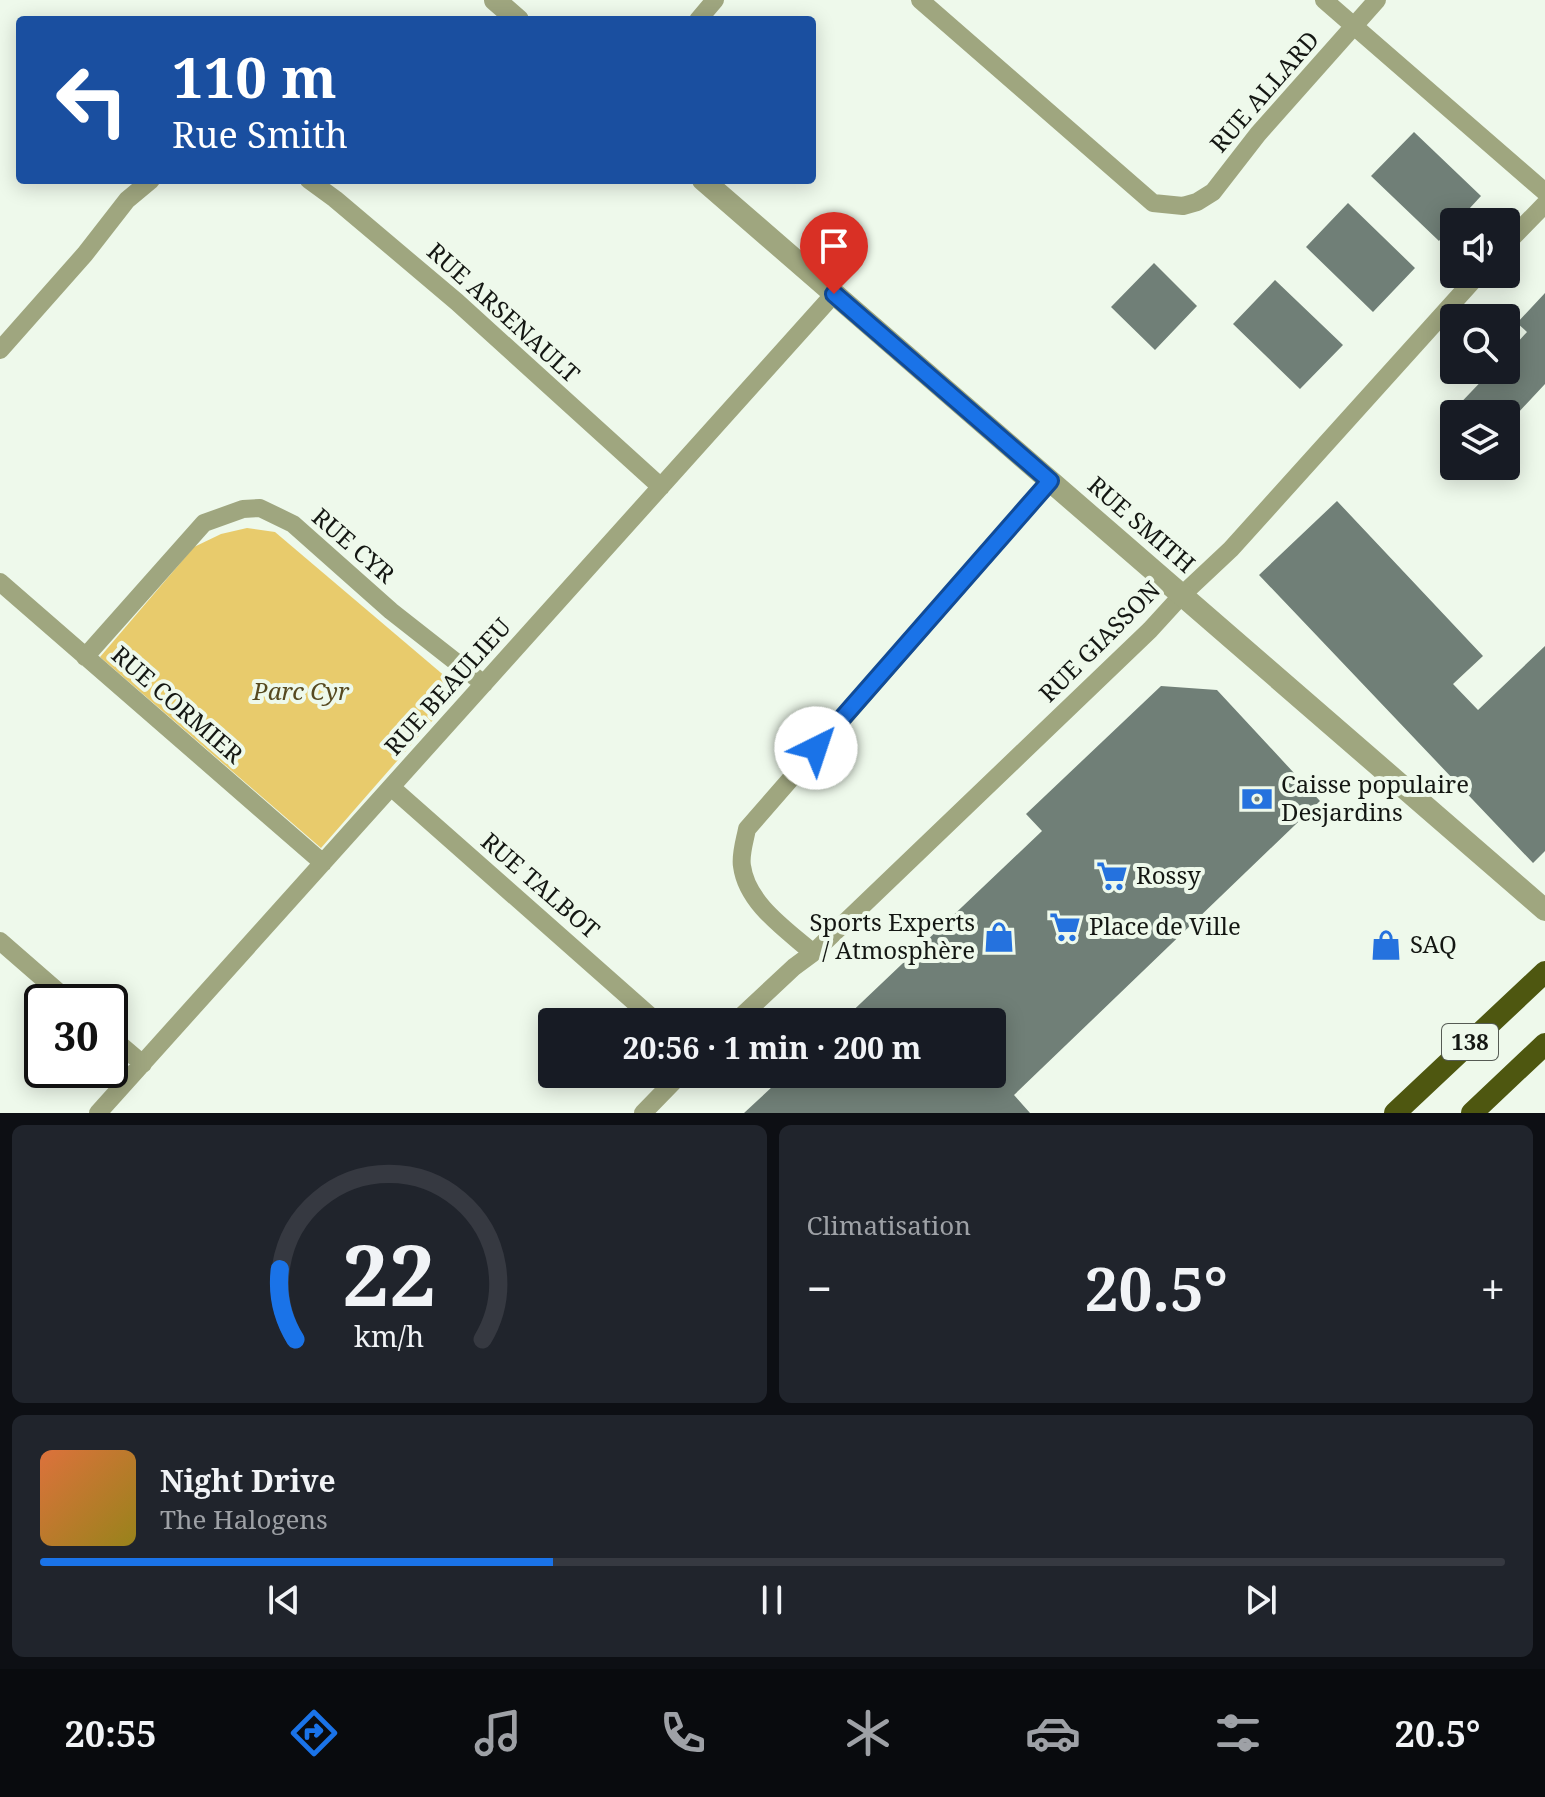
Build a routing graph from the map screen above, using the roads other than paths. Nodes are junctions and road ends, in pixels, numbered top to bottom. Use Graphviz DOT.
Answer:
graph roads {
  1 [pos="495,0"];
  2 [pos="715,0"];
  3 [pos="920,0"];
  4 [pos="1324,0"];
  5 [pos="1377,0"];
  6 [pos="513,16"];
  7 [pos="701,16"];
  8 [pos="1354,26"];
  9 [pos="146,184"];
  10 [pos="314,184"];
  11 [pos="708,184"];
  12 [pos="1545,192"];
  13 [pos="1545,204"];
  14 [pos="1520,230"];
  15 [pos="1466,288"];
  16 [pos="834,294"];
  17 [pos="0,350"];
  18 [pos="1050,481"];
  19 [pos="661,487"];
  20 [pos="0,582"];
  21 [pos="1182,595"];
  22 [pos="85,657"];
  23 [pos="484,684"];
  24 [pos="391,787"];
  25 [pos="323,863"];
  26 [pos="1545,910"];
  27 [pos="0,941"];
  28 [pos="813,953"];
  29 [pos="1545,972"];
  30 [pos="49,984"];
  31 [pos="641,1008"];
  32 [pos="750,1008"];
  33 [pos="1545,1044"];
  34 [pos="128,1051"];
  35 [pos="143,1064"];
  36 [pos="667,1088"];
  37 [pos="98,1113"];
  38 [pos="643,1113"];
  39 [pos="1395,1113"];
  40 [pos="1472,1113"];
  1 -- 6 [label="street"];
  2 -- 7 [label="street"];
  3 -- 8 [label="street, RUE ALLARD"];
  4 -- 8 [label="street"];
  5 -- 8 [label="street, RUE ALLARD"];
  8 -- 12 [label="street"];
  9 -- 17 [label="street"];
  10 -- 19 [label="street, RUE ARSENAULT"];
  11 -- 16 [label="street, RUE SMITH"];
  13 -- 14 [label="street"];
  15 -- 21 [label="street, RUE GIASSON"];
  16 -- 18 [label="street, RUE SMITH"];
  16 -- 19 [label="street, RUE BEAULIEU"];
  18 -- 21 [label="street, RUE SMITH"];
  18 -- 28 [label="street"];
  19 -- 23 [label="street, RUE BEAULIEU"];
  20 -- 22 [label="street, RUE CORMIER"];
  21 -- 26 [label="street, RUE SMITH"];
  21 -- 28 [label="street, RUE GIASSON"];
  22 -- 23 [label="street, RUE CYR"];
  22 -- 25 [label="street, RUE CORMIER"];
  23 -- 24 [label="street, RUE BEAULIEU"];
  24 -- 25 [label="street, RUE BEAULIEU"];
  24 -- 31 [label="street, RUE TALBOT"];
  25 -- 35 [label="street, RUE BEAULIEU"];
  27 -- 30 [label="street"];
  28 -- 32 [label="street, RUE GIASSON"];
  29 -- 39 [label="highway, 138"];
  33 -- 40 [label="highway, 138"];
  34 -- 35 [label="street"];
  35 -- 37 [label="street, RUE BEAULIEU"];
  36 -- 38 [label="street"];
}
